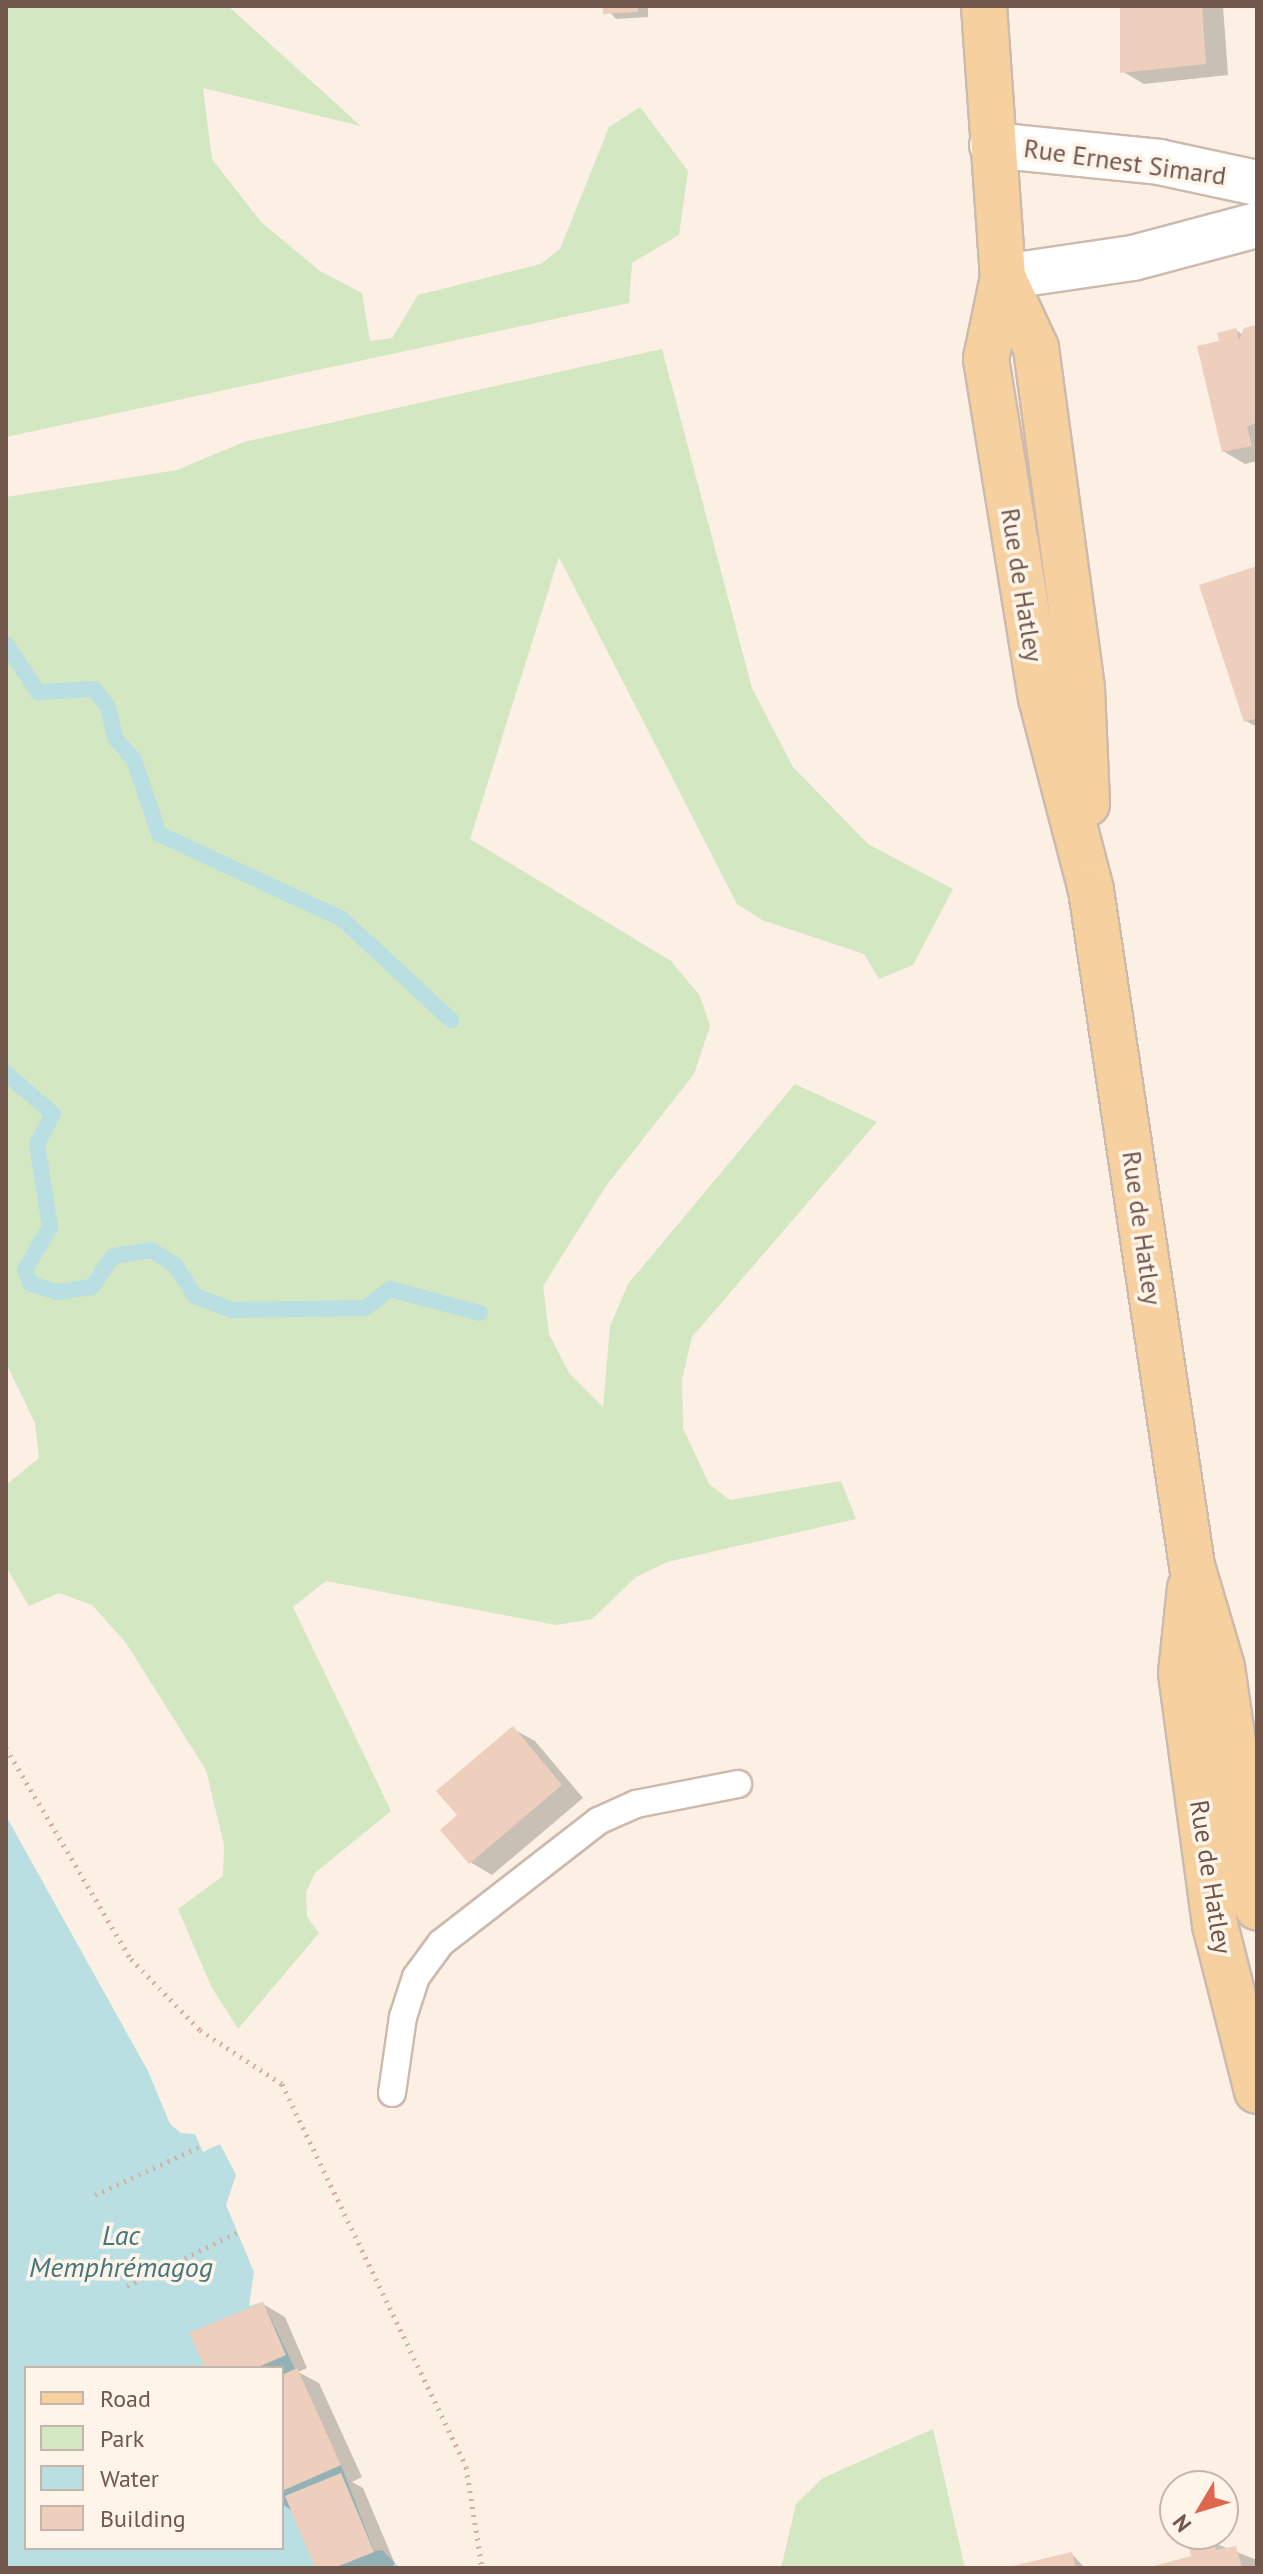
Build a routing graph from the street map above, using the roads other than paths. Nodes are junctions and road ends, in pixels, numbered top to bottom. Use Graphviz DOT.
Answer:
graph roads {
  1 [pos="984,6"];
  2 [pos="992,145"];
  3 [pos="1257,183"];
  4 [pos="1257,225"];
  5 [pos="1003,277"];
  6 [pos="1192,1566"];
  7 [pos="738,1784"];
  8 [pos="1257,1907"];
  9 [pos="1257,2091"];
  10 [pos="392,2093"];
  1 -- 2 [label="main road, Rue de Hatley"];
  2 -- 3 [label="street, Rue Ernest Simard"];
  2 -- 5 [label="main road, Rue de Hatley"];
  4 -- 5 [label="street"];
  5 -- 6 [label="main road, Rue de Hatley"];
  6 -- 8 [label="main road, Rue de Hatley"];
  6 -- 9 [label="main road, Rue de Hatley"];
  7 -- 10 [label="lane"];
}
